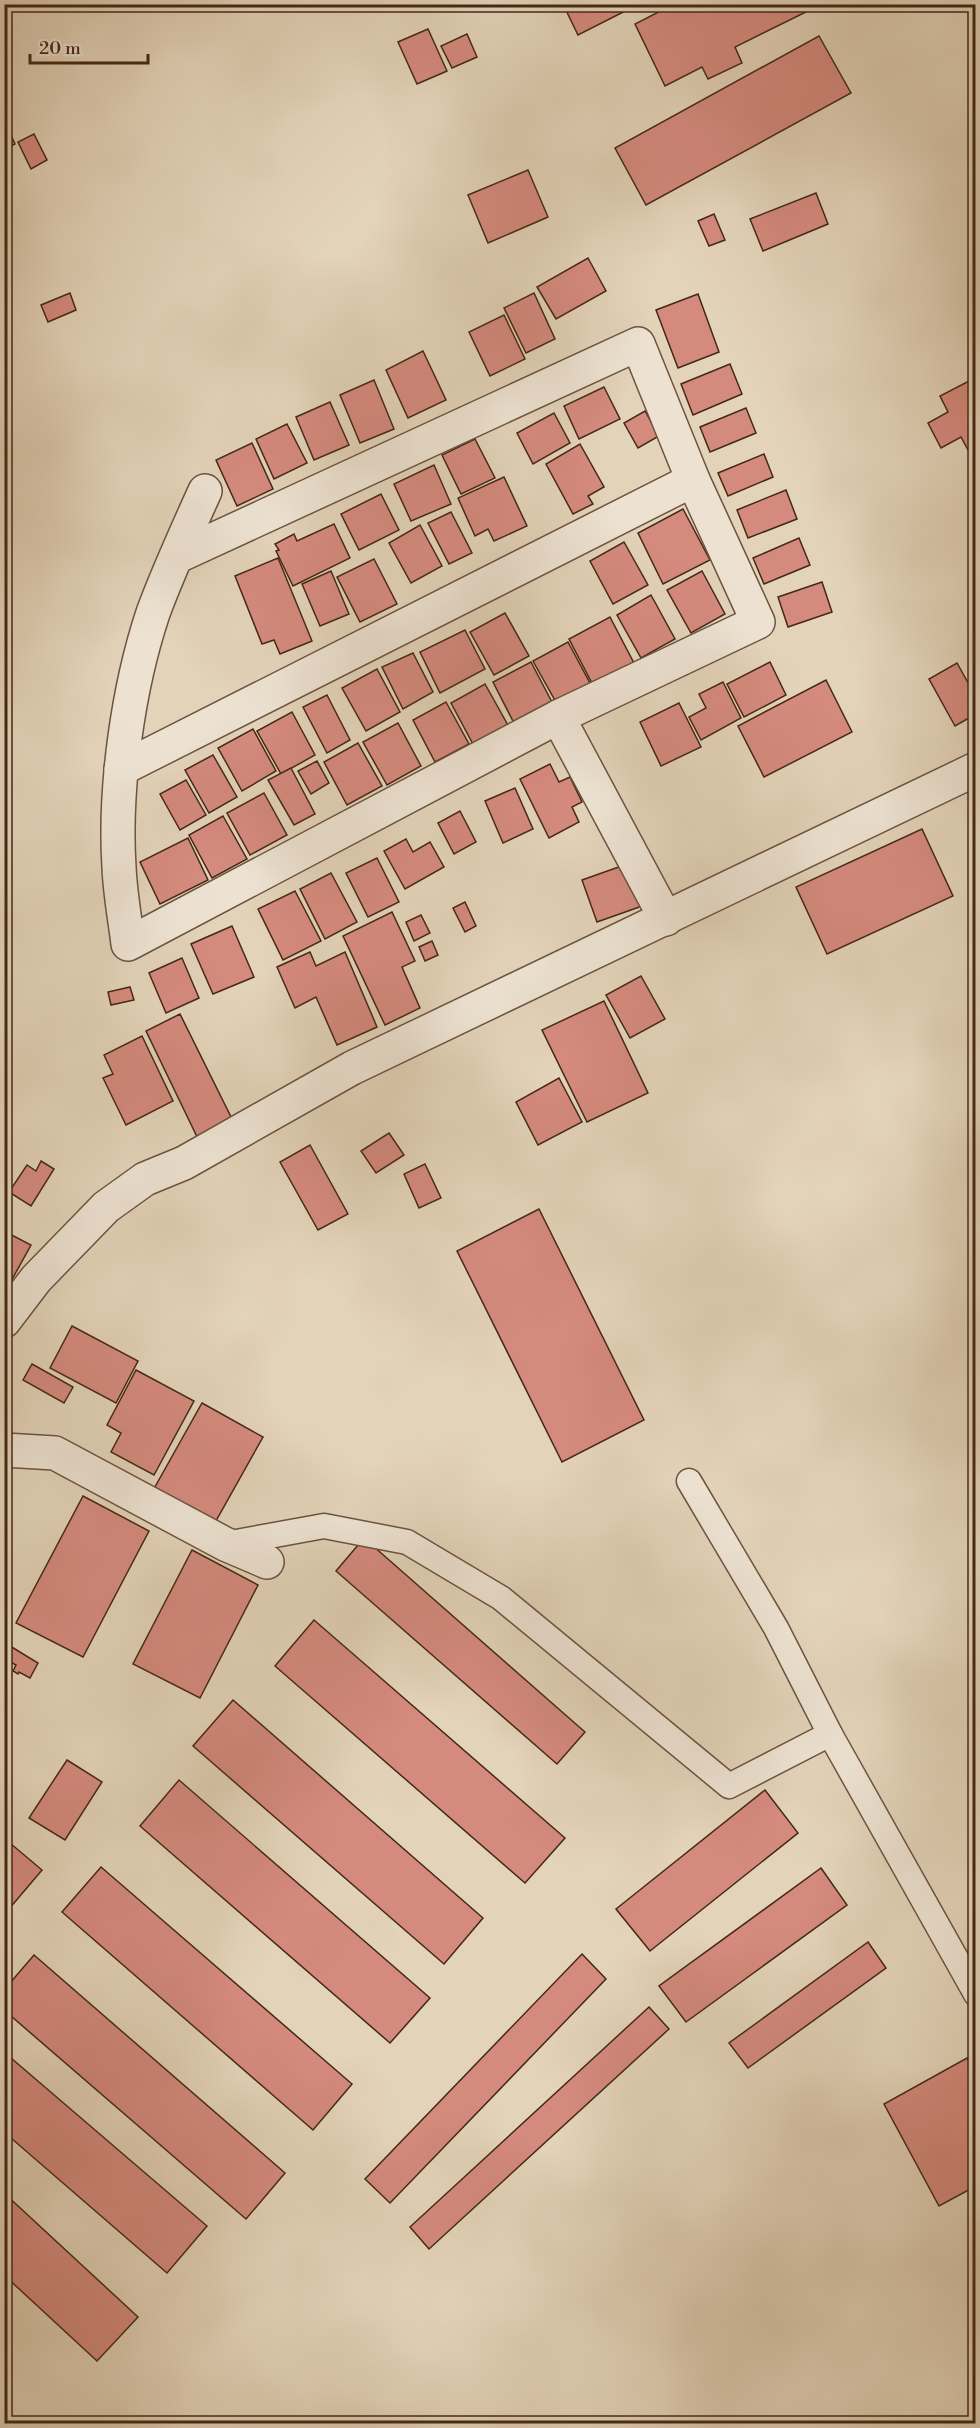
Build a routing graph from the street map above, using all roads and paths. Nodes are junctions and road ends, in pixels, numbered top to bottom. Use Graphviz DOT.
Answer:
graph roads {
  1 [pos="693,480"];
  2 [pos="205,491"];
  3 [pos="176,557"];
  4 [pos="558,717"];
  5 [pos="121,769"];
  6 [pos="975,769"];
  7 [pos="666,919"];
  8 [pos="4,1321"];
  9 [pos="4,1450"];
  10 [pos="689,1480"];
  11 [pos="225,1544"];
  12 [pos="267,1562"];
  13 [pos="831,1734"];
  14 [pos="975,1994"];
  1 -- 3 [label="street"];
  1 -- 4 [label="street"];
  1 -- 5 [label="street"];
  2 -- 3 [label="street"];
  3 -- 5 [label="street"];
  4 -- 5 [label="street"];
  4 -- 7 [label="street"];
  6 -- 7 [label="street"];
  7 -- 8 [label="street"];
  9 -- 11 [label="street"];
  10 -- 13 [label="lane"];
  11 -- 12 [label="street"];
  11 -- 13 [label="lane"];
  13 -- 14 [label="lane"];
}
